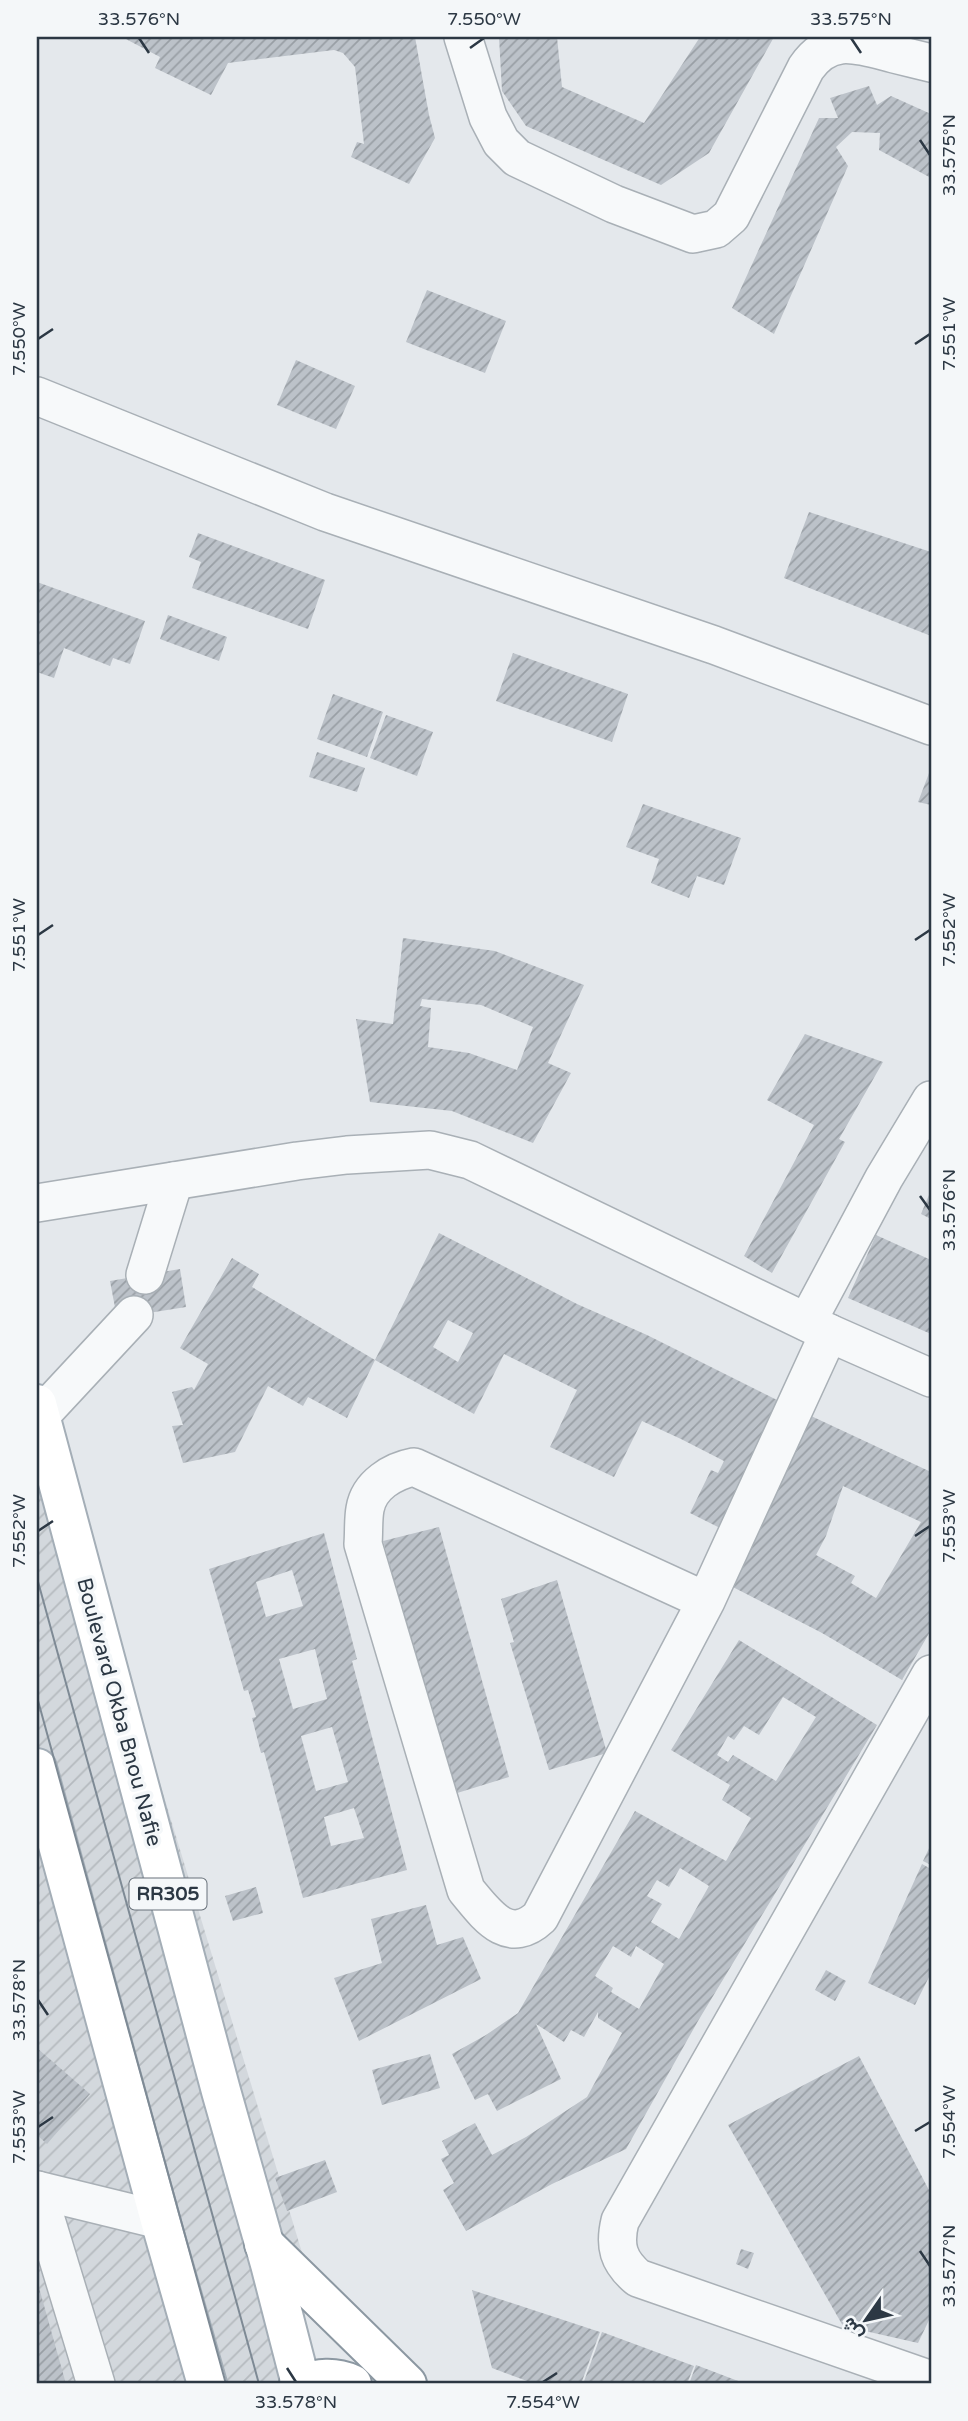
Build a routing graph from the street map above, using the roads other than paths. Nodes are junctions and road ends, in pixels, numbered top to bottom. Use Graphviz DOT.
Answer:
graph roads {
  1 [pos="463,37"];
  2 [pos="931,63"];
  3 [pos="37,396"];
  4 [pos="931,726"];
  5 [pos="931,1100"];
  6 [pos="174,1181"];
  7 [pos="37,1203"];
  8 [pos="145,1275"];
  9 [pos="134,1315"];
  10 [pos="818,1327"];
  11 [pos="931,1378"];
  12 [pos="38,1410"];
  13 [pos="706,1601"];
  14 [pos="931,1674"];
  15 [pos="37,1768"];
  16 [pos="37,2190"];
  17 [pos="160,2220"];
  18 [pos="264,2244"];
  19 [pos="931,2380"];
  20 [pos="96,2384"];
  21 [pos="207,2384"];
  22 [pos="300,2384"];
  23 [pos="352,2384"];
  24 [pos="407,2384"];
  1 -- 2 [label="street"];
  3 -- 4 [label="street"];
  5 -- 10 [label="street"];
  6 -- 7 [label="street"];
  6 -- 8 [label="street"];
  6 -- 10 [label="street"];
  9 -- 12 [label="street"];
  10 -- 11 [label="street"];
  10 -- 13 [label="street"];
  12 -- 18 [label="main road, Boulevard Okba Bnou Nafie / RR305"];
  13 -- 13 [label="street"];
  14 -- 19 [label="street"];
  15 -- 17 [label="main road"];
  16 -- 17 [label="street"];
  16 -- 20 [label="street"];
  17 -- 21 [label="main road"];
  18 -- 22 [label="main road, Boulevard Okba Bnou Nafie / RR305"];
  18 -- 24 [label="main road"];
  22 -- 23 [label="main road"];
}
